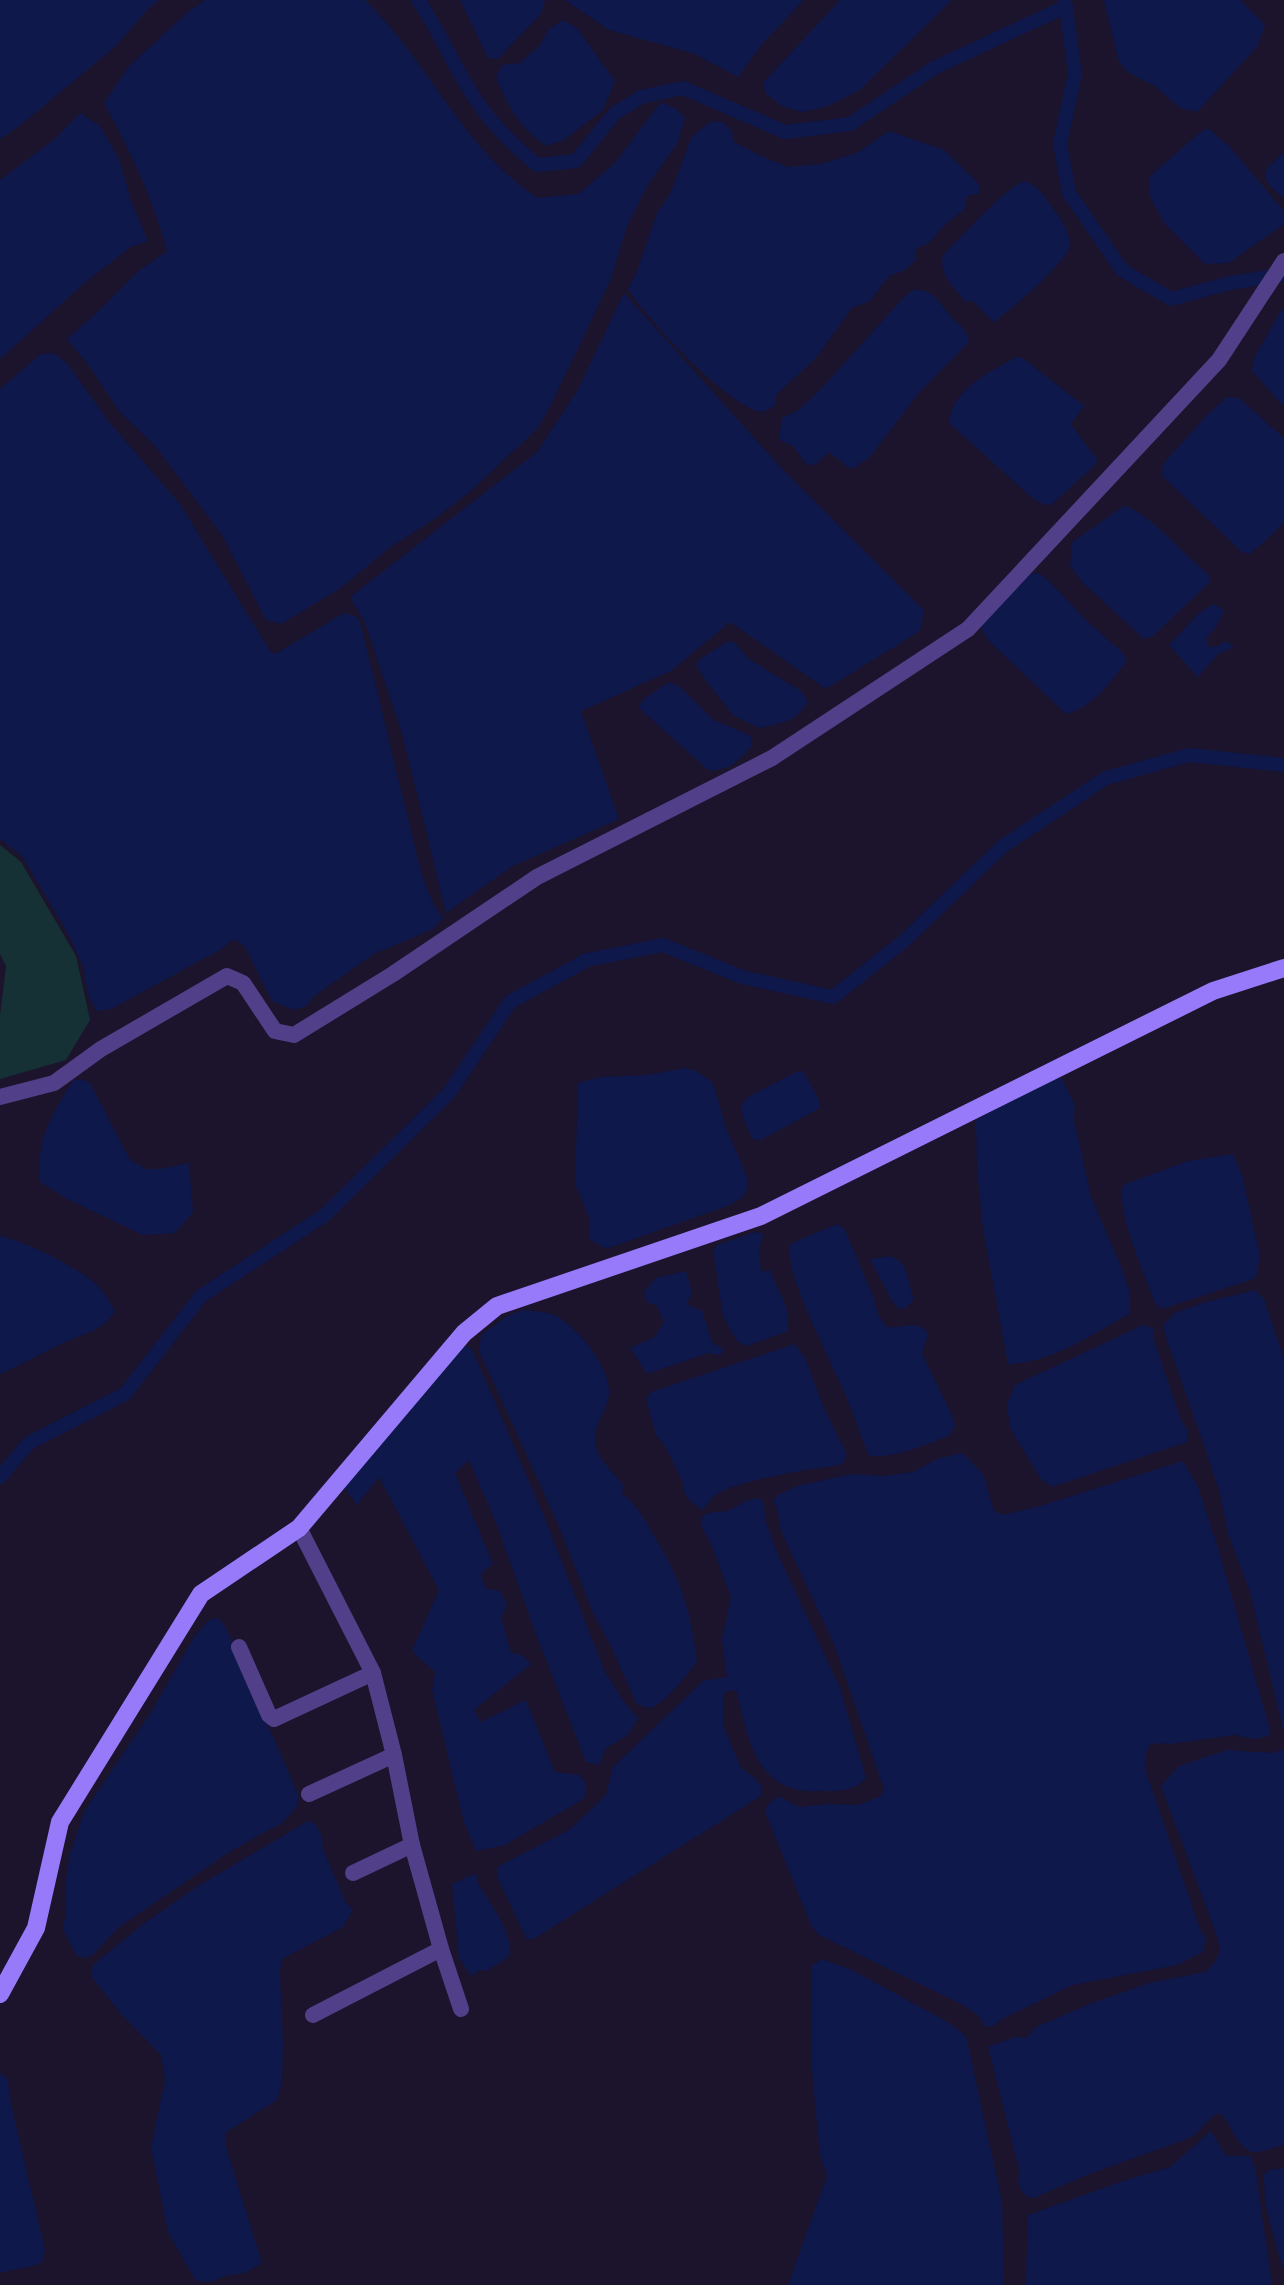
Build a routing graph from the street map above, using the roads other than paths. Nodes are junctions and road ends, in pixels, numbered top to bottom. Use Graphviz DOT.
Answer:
graph roads {
  1 [pos="1284,261"];
  2 [pos="1284,968"];
  3 [pos="0,1097"];
  4 [pos="299,1528"];
  5 [pos="239,1647"];
  6 [pos="373,1673"];
  7 [pos="394,1755"];
  8 [pos="309,1794"];
  9 [pos="412,1845"];
  10 [pos="353,1873"];
  11 [pos="440,1949"];
  12 [pos="0,1994"];
  13 [pos="461,2009"];
  14 [pos="313,2015"];
  1 -- 3 [label="street"];
  2 -- 4 [label="street"];
  4 -- 6 [label="street"];
  4 -- 12 [label="street"];
  5 -- 6 [label="street"];
  6 -- 7 [label="street"];
  7 -- 8 [label="street"];
  7 -- 9 [label="street"];
  9 -- 10 [label="street"];
  9 -- 11 [label="street"];
  11 -- 13 [label="street"];
  11 -- 14 [label="street"];
}
